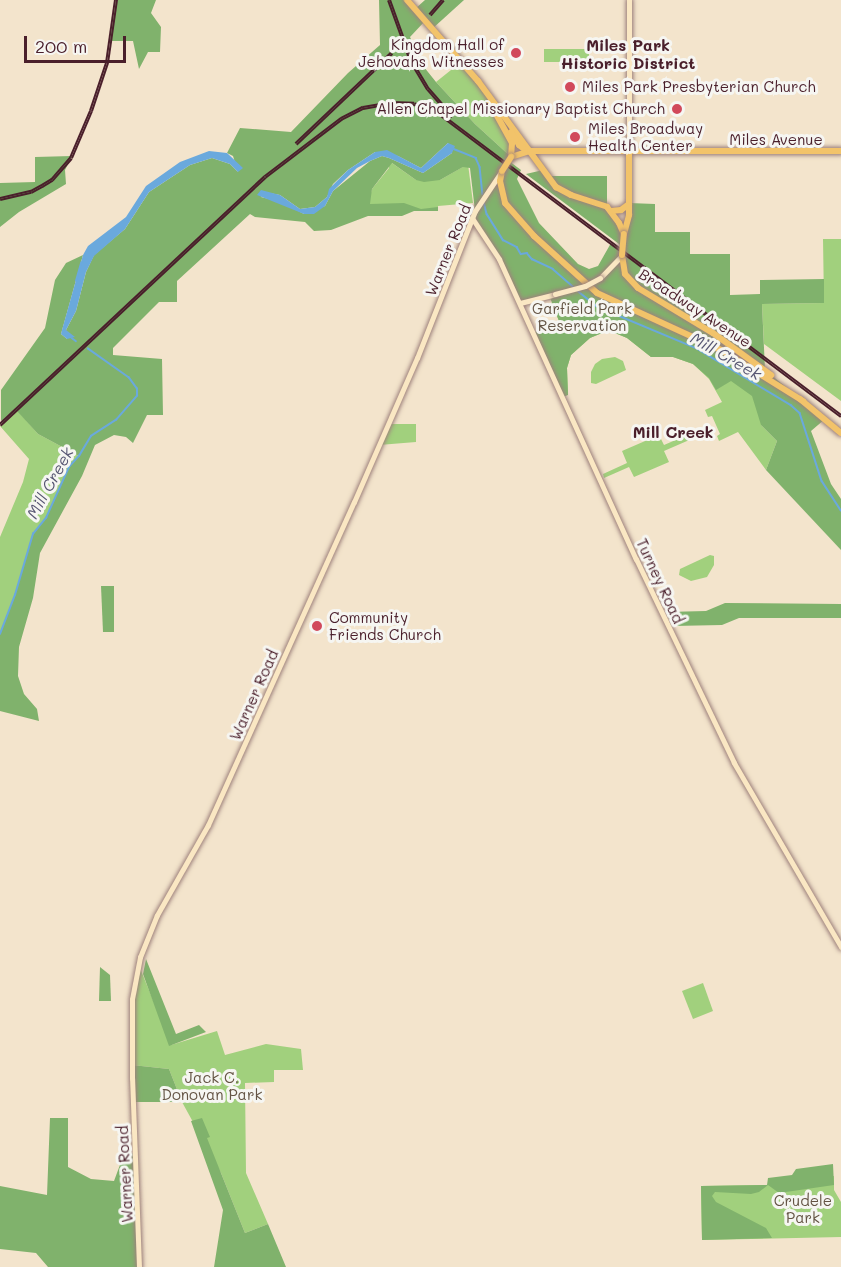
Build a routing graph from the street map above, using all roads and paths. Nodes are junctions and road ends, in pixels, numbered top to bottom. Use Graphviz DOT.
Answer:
graph roads {
  1 [pos="407,0"];
  2 [pos="630,0"];
  3 [pos="480,84"];
  4 [pos="488,99"];
  5 [pos="841,151"];
  6 [pos="531,152"];
  7 [pos="629,152"];
  8 [pos="511,157"];
  9 [pos="502,171"];
  10 [pos="629,204"];
  11 [pos="611,211"];
  12 [pos="472,218"];
  13 [pos="624,234"];
  14 [pos="622,255"];
  15 [pos="519,303"];
  16 [pos="803,401"];
  17 [pos="841,433"];
  18 [pos="841,947"];
  19 [pos="139,1267"];
  1 -- 3 [label="main road"];
  2 -- 7 [label="main road"];
  3 -- 4 [label="main road"];
  3 -- 6 [label="main road"];
  4 -- 6 [label="main road"];
  4 -- 8 [label="main road"];
  5 -- 7 [label="main road, Miles Avenue"];
  6 -- 7 [label="main road, Miles Avenue"];
  6 -- 8 [label="main road"];
  6 -- 11 [label="main road"];
  7 -- 10 [label="main road, Broadway Avenue"];
  8 -- 9 [label="main road, Warner Road, bridge"];
  9 -- 12 [label="main road, Warner Road"];
  9 -- 16 [label="main road, Broadway Avenue"];
  10 -- 11 [label="main road"];
  10 -- 13 [label="main road, Broadway Avenue"];
  11 -- 13 [label="main road"];
  12 -- 15 [label="main road, Turney Road"];
  12 -- 19 [label="main road, Warner Road"];
  13 -- 14 [label="main road, Broadway Avenue, bridge"];
  14 -- 15 [label="main road, bridge"];
  14 -- 16 [label="main road, Broadway Avenue"];
  15 -- 18 [label="main road, Turney Road"];
  16 -- 17 [label="main road, Broadway Avenue"];
}
